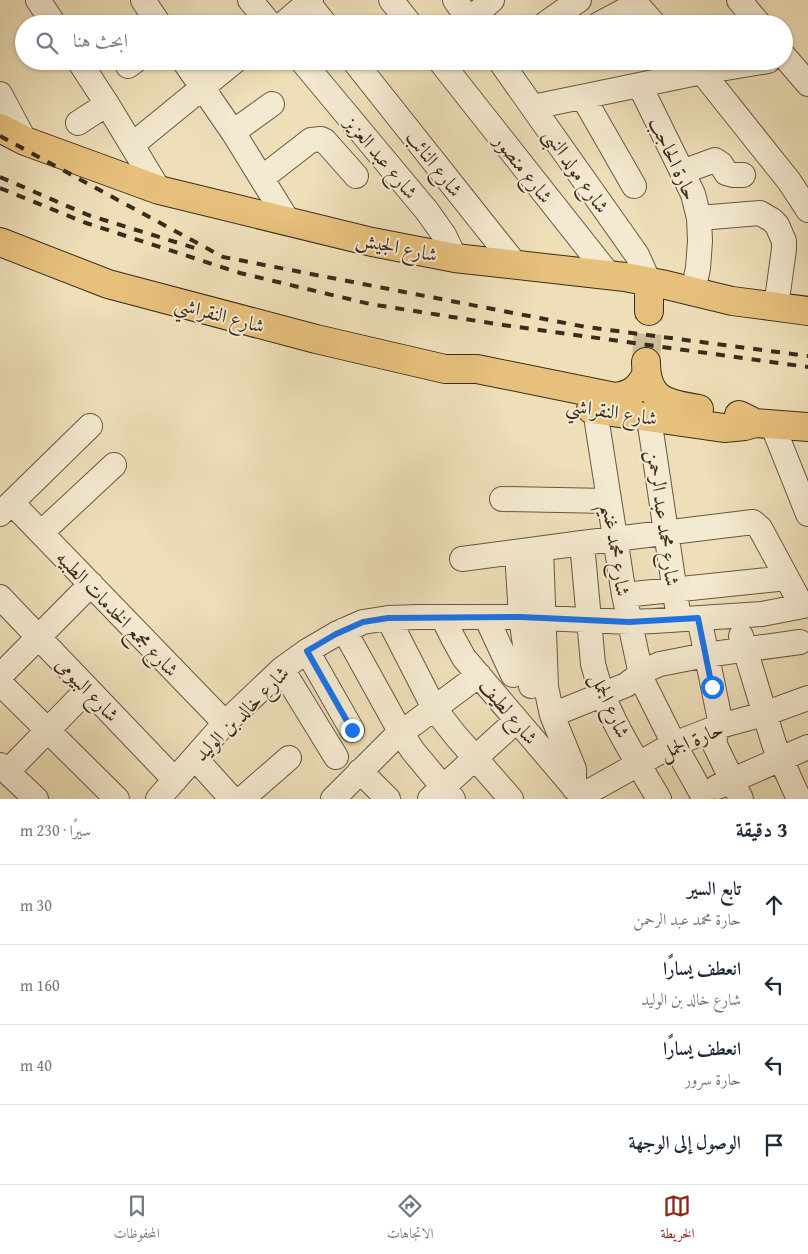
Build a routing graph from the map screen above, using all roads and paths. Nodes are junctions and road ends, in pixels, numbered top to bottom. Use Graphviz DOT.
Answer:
graph roads {
  1 [pos="38,0"];
  2 [pos="143,0"];
  3 [pos="250,0"];
  4 [pos="392,0"];
  5 [pos="455,0"];
  6 [pos="492,0"];
  7 [pos="579,0"];
  8 [pos="739,0"];
  9 [pos="308,1"];
  10 [pos="635,2"];
  11 [pos="48,15"];
  12 [pos="153,15"];
  13 [pos="262,15"];
  14 [pos="292,15"];
  15 [pos="318,15"];
  16 [pos="403,15"];
  17 [pos="466,15"];
  18 [pos="478,15"];
  19 [pos="558,15"];
  20 [pos="614,15"];
  21 [pos="646,15"];
  22 [pos="752,15"];
  23 [pos="793,66"];
  24 [pos="85,70"];
  25 [pos="190,70"];
  26 [pos="224,70"];
  27 [pos="310,70"];
  28 [pos="361,70"];
  29 [pos="447,70"];
  30 [pos="506,70"];
  31 [pos="714,70"];
  32 [pos="702,72"];
  33 [pos="808,84"];
  34 [pos="640,86"];
  35 [pos="202,88"];
  36 [pos="0,94"];
  37 [pos="583,97"];
  38 [pos="108,104"];
  39 [pos="272,104"];
  40 [pos="533,107"];
  41 [pos="78,123"];
  42 [pos="0,128"];
  43 [pos="233,132"];
  44 [pos="25,141"];
  45 [pos="132,146"];
  46 [pos="682,172"];
  47 [pos="743,175"];
  48 [pos="356,176"];
  49 [pos="262,178"];
  50 [pos="634,186"];
  51 [pos="159,190"];
  52 [pos="808,210"];
  53 [pos="700,218"];
  54 [pos="288,221"];
  55 [pos="0,242"];
  56 [pos="456,258"];
  57 [pos="516,265"];
  58 [pos="609,275"];
  59 [pos="649,282"];
  60 [pos="693,292"];
  61 [pos="776,307"];
  62 [pos="649,311"];
  63 [pos="808,311"];
  64 [pos="445,369"];
  65 [pos="595,410"];
  66 [pos="649,418"];
  67 [pos="763,423"];
  68 [pos="90,426"];
  69 [pos="808,427"];
  70 [pos="114,465"];
  71 [pos="502,499"];
  72 [pos="609,501"];
  73 [pos="6,508"];
  74 [pos="808,514"];
  75 [pos="41,533"];
  76 [pos="666,533"];
  77 [pos="615,539"];
  78 [pos="582,543"];
  79 [pos="541,549"];
  80 [pos="517,552"];
  81 [pos="462,559"];
  82 [pos="787,578"];
  83 [pos="91,584"];
  84 [pos="674,589"];
  85 [pos="624,595"];
  86 [pos="0,597"];
  87 [pos="805,606"];
  88 [pos="736,616"];
  89 [pos="486,617"];
  90 [pos="521,617"];
  91 [pos="388,618"];
  92 [pos="444,618"];
  93 [pos="544,618"];
  94 [pos="689,619"];
  95 [pos="589,620"];
  96 [pos="629,622"];
  97 [pos="344,630"];
  98 [pos="38,637"];
  99 [pos="800,642"];
  100 [pos="744,650"];
  101 [pos="307,651"];
  102 [pos="706,655"];
  103 [pos="282,669"];
  104 [pos="641,674"];
  105 [pos="479,675"];
  106 [pos="0,676"];
  107 [pos="0,682"];
  108 [pos="88,689"];
  109 [pos="603,694"];
  110 [pos="808,698"];
  111 [pos="434,708"];
  112 [pos="764,714"];
  113 [pos="552,715"];
  114 [pos="516,721"];
  115 [pos="225,723"];
  116 [pos="720,726"];
  117 [pos="352,730"];
  118 [pos="48,731"];
  119 [pos="401,733"];
  120 [pos="674,744"];
  121 [pos="808,747"];
  122 [pos="336,757"];
  123 [pos="475,757"];
  124 [pos="195,758"];
  125 [pos="289,758"];
  126 [pos="780,758"];
  127 [pos="638,763"];
  128 [pos="3,769"];
  129 [pos="360,771"];
  130 [pos="736,790"];
  131 [pos="170,791"];
  132 [pos="580,794"];
  133 [pos="442,795"];
  134 [pos="696,796"];
  135 [pos="36,799"];
  136 [pos="117,799"];
  137 [pos="232,799"];
  138 [pos="242,799"];
  139 [pos="333,799"];
  140 [pos="388,799"];
  141 [pos="511,799"];
  142 [pos="659,799"];
  143 [pos="799,799"];
  1 -- 11 [label="street"];
  2 -- 12 [label="street"];
  3 -- 13 [label="street"];
  4 -- 16 [label="street"];
  5 -- 17 [label="street"];
  6 -- 18 [label="street"];
  7 -- 19 [label="street"];
  8 -- 22 [label="street"];
  9 -- 14 [label="street"];
  9 -- 15 [label="street"];
  10 -- 20 [label="street"];
  10 -- 21 [label="street"];
  23 -- 33 [label="street"];
  24 -- 38 [label="street"];
  25 -- 35 [label="street"];
  26 -- 35 [label="street"];
  27 -- 56 [label="street, شارع عبد العزيز"];
  28 -- 57 [label="street, شارع النائب"];
  29 -- 58 [label="street, شارع منصور"];
  30 -- 40 [label="street, شارع مولد النبى"];
  31 -- 32 [label="street"];
  32 -- 34 [label="street"];
  32 -- 52 [label="street"];
  34 -- 37 [label="street"];
  34 -- 46 [label="street, حارة الحاجب"];
  35 -- 43 [label="street"];
  35 -- 45 [label="street"];
  36 -- 44 [label="street"];
  37 -- 40 [label="street"];
  37 -- 50 [label="street"];
  38 -- 41 [label="street"];
  38 -- 45 [label="street"];
  39 -- 43 [label="street"];
  40 -- 59 [label="street, شارع مولد النبى"];
  42 -- 44 [label="main road, شارع الجيش"];
  43 -- 49 [label="street"];
  44 -- 51 [label="main road, شارع الجيش"];
  45 -- 51 [label="street"];
  46 -- 47 [label="street"];
  46 -- 53 [label="street, حارة الحاجب"];
  48 -- 49 [label="street"];
  49 -- 54 [label="street"];
  51 -- 54 [label="main road, شارع الجيش"];
  53 -- 60 [label="street, حارة الحاجب"];
  53 -- 61 [label="street"];
  54 -- 56 [label="main road, شارع الجيش"];
  55 -- 64 [label="main road, شارع النقراشي"];
  56 -- 57 [label="main road, شارع الجيش"];
  57 -- 58 [label="main road, شارع الجيش"];
  58 -- 59 [label="main road, شارع الجيش"];
  59 -- 60 [label="main road, شارع الجيش"];
  59 -- 62 [label="main road"];
  60 -- 61 [label="main road, شارع الجيش"];
  61 -- 63 [label="main road, شارع الجيش"];
  64 -- 65 [label="main road, شارع النقراشي"];
  64 -- 67 [label="main road, شارع النقراشي"];
  65 -- 66 [label="main road, شارع النقراشي"];
  65 -- 72 [label="street, شارع محمد غنيم"];
  66 -- 67 [label="main road, شارع النقراشي"];
  66 -- 76 [label="street, شارع محمد عبد الرحمن"];
  67 -- 69 [label="main road, شارع النقراشي"];
  67 -- 74 [label="street"];
  68 -- 73 [label="street"];
  70 -- 75 [label="street"];
  71 -- 72 [label="street"];
  72 -- 77 [label="street, شارع محمد غنيم"];
  73 -- 75 [label="street, شارع مجمع الخدمات الطبيه"];
  75 -- 83 [label="street, شارع مجمع الخدمات الطبيه"];
  76 -- 77 [label="street"];
  76 -- 82 [label="street"];
  76 -- 84 [label="street, شارع محمد عبد الرحمن"];
  77 -- 78 [label="street"];
  77 -- 85 [label="street, شارع محمد غنيم"];
  78 -- 79 [label="street"];
  78 -- 95 [label="street, شارع الجمل"];
  79 -- 80 [label="street"];
  79 -- 93 [label="street"];
  80 -- 81 [label="street"];
  80 -- 90 [label="street"];
  82 -- 84 [label="street"];
  82 -- 87 [label="street"];
  83 -- 98 [label="street"];
  83 -- 115 [label="street, شارع مجمع الخدمات الطبيه"];
  84 -- 85 [label="street"];
  84 -- 94 [label="street, شارع محمد عبد الرحمن"];
  85 -- 96 [label="street, شارع محمد غنيم"];
  86 -- 98 [label="street, شارع البيومى"];
  87 -- 88 [label="street, شارع خالد بن الوليد"];
  88 -- 94 [label="street, شارع خالد بن الوليد"];
  88 -- 100 [label="street"];
  89 -- 90 [label="street, شارع خالد بن الوليد"];
  89 -- 90 [label="street"];
  89 -- 92 [label="street, شارع خالد بن الوليد"];
  90 -- 93 [label="street, شارع خالد بن الوليد"];
  91 -- 92 [label="street, شارع خالد بن الوليد"];
  91 -- 97 [label="street, شارع خالد بن الوليد"];
  91 -- 111 [label="street"];
  92 -- 105 [label="street, شارع لطيف"];
  93 -- 95 [label="street, شارع خالد بن الوليد"];
  93 -- 113 [label="street"];
  94 -- 96 [label="street, شارع خالد بن الوليد"];
  94 -- 102 [label="street, شارع محمد عبد الرحمن"];
  95 -- 96 [label="street, شارع خالد بن الوليد"];
  95 -- 109 [label="street, شارع الجمل"];
  96 -- 104 [label="street, شارع محمد غنيم"];
  97 -- 101 [label="street, شارع خالد بن الوليد"];
  97 -- 119 [label="street"];
  98 -- 106 [label="street"];
  98 -- 108 [label="street, شارع البيومى"];
  99 -- 100 [label="street"];
  100 -- 102 [label="street"];
  100 -- 112 [label="street"];
  101 -- 103 [label="street, شارع خالد بن الوليد"];
  101 -- 117 [label="street"];
  102 -- 104 [label="street"];
  102 -- 116 [label="street, شارع محمد عبد الرحمن"];
  103 -- 115 [label="street, شارع خالد بن الوليد"];
  103 -- 122 [label="street"];
  104 -- 109 [label="street"];
  104 -- 120 [label="street, شارع محمد غنيم"];
  105 -- 111 [label="street"];
  105 -- 114 [label="street, شارع لطيف"];
  107 -- 118 [label="street"];
  108 -- 118 [label="street"];
  108 -- 131 [label="street, شارع البيومى"];
  109 -- 113 [label="street"];
  109 -- 127 [label="street, شارع الجمل"];
  110 -- 112 [label="street, حارة الجمل"];
  111 -- 119 [label="street"];
  111 -- 123 [label="street"];
  112 -- 116 [label="street, حارة الجمل"];
  112 -- 126 [label="street"];
  113 -- 132 [label="street"];
  114 -- 123 [label="street"];
  114 -- 132 [label="street, شارع لطيف"];
  115 -- 124 [label="street, شارع خالد بن الوليد"];
  116 -- 120 [label="street, حارة الجمل"];
  116 -- 130 [label="street, شارع محمد عبد الرحمن"];
  118 -- 128 [label="street"];
  118 -- 136 [label="street"];
  119 -- 129 [label="street"];
  119 -- 133 [label="street"];
  120 -- 127 [label="street, حارة الجمل"];
  120 -- 134 [label="street, شارع محمد غنيم"];
  121 -- 126 [label="street"];
  123 -- 133 [label="street"];
  123 -- 141 [label="street"];
  124 -- 131 [label="street, شارع خالد بن الوليد"];
  124 -- 137 [label="street"];
  125 -- 138 [label="street"];
  126 -- 130 [label="street"];
  126 -- 143 [label="street"];
  127 -- 132 [label="street, حارة الجمل"];
  127 -- 142 [label="street, شارع الجمل"];
  128 -- 135 [label="street"];
  129 -- 139 [label="street"];
  129 -- 140 [label="street"];
  130 -- 134 [label="street"];
}
